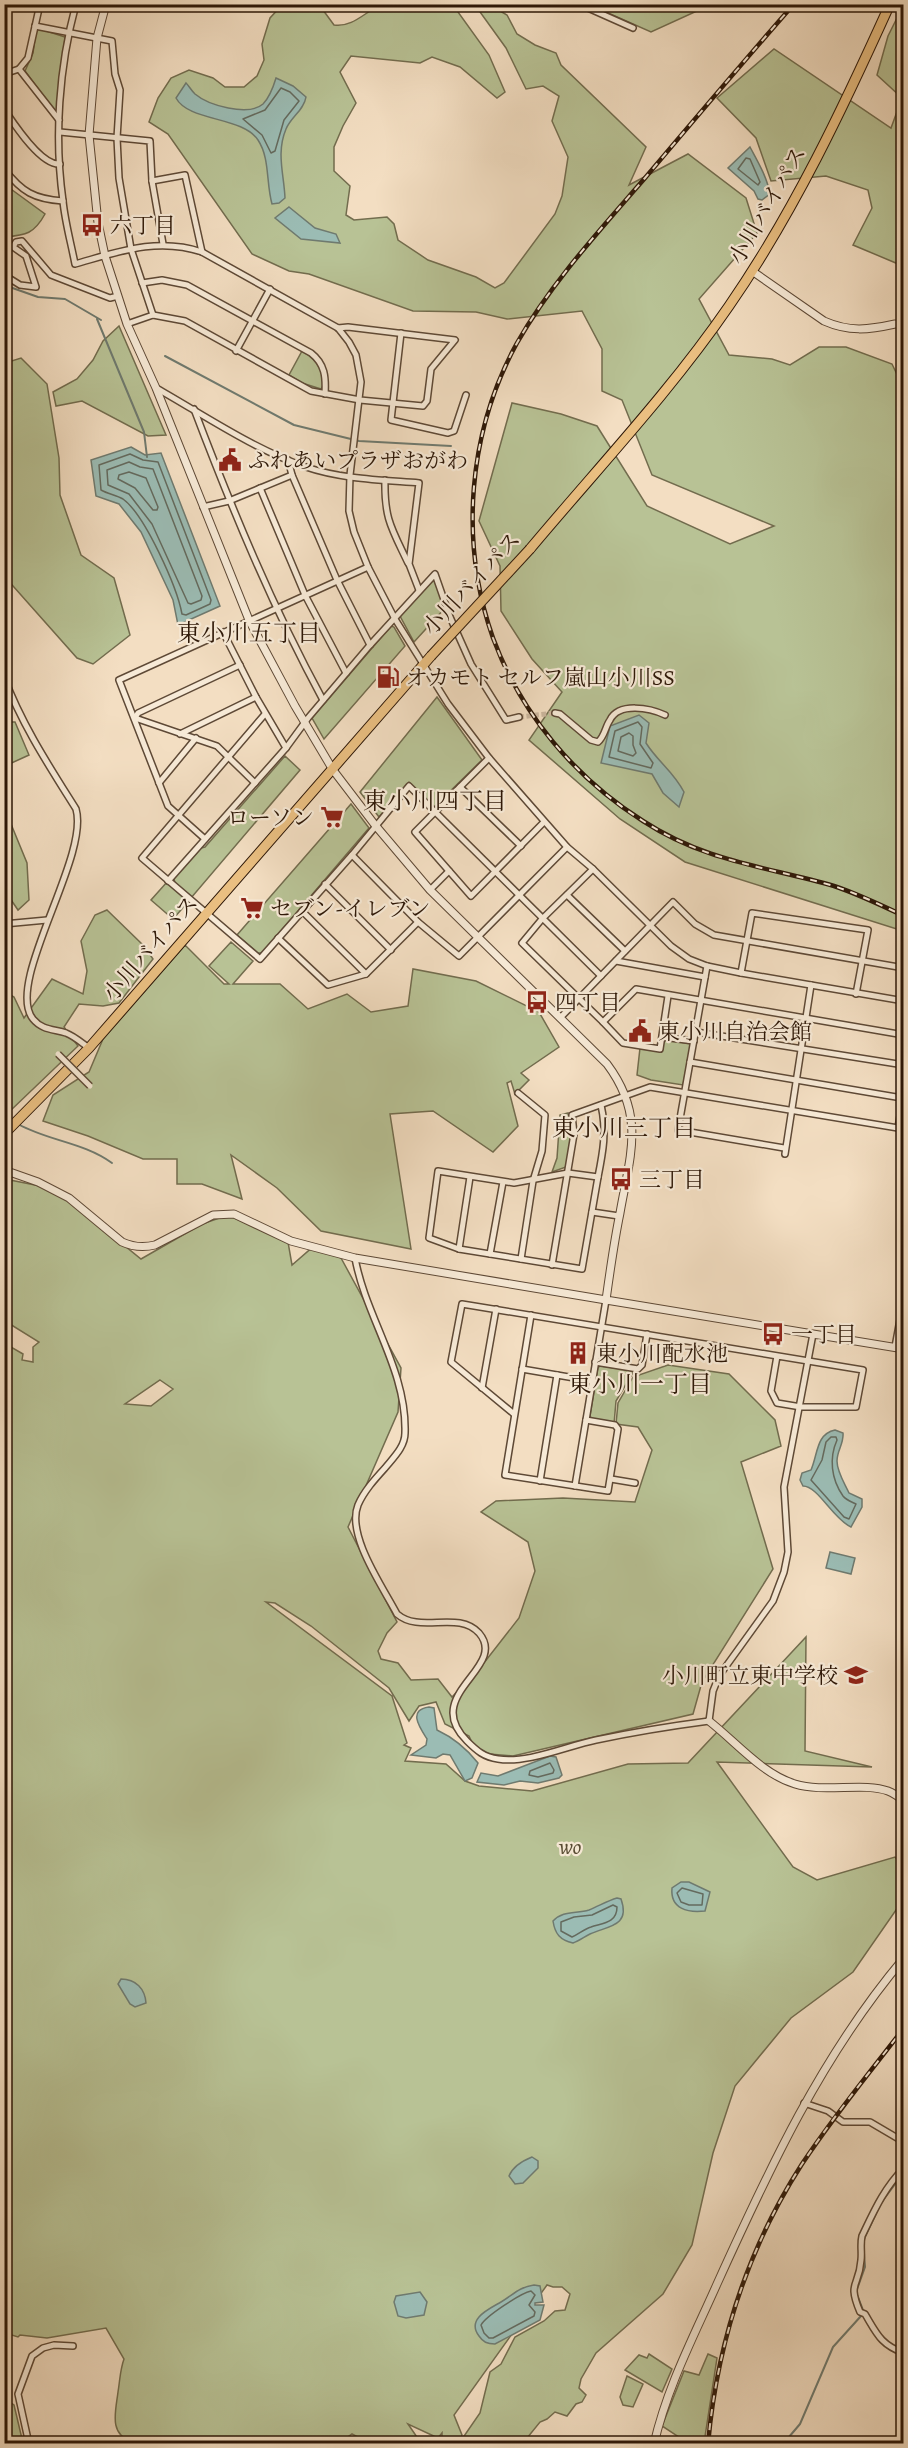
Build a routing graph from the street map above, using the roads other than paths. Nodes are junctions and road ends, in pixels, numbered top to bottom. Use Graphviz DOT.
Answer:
graph roads {
  1 [pos="40,4"];
  2 [pos="76,4"];
  3 [pos="106,4"];
  4 [pos="579,4"];
  5 [pos="890,4"];
  6 [pos="35,26"];
  7 [pos="633,28"];
  8 [pos="69,32"];
  9 [pos="97,38"];
  10 [pos="19,69"];
  11 [pos="4,74"];
  12 [pos="4,109"];
  13 [pos="59,120"];
  14 [pos="60,132"];
  15 [pos="89,135"];
  16 [pos="117,138"];
  17 [pos="60,164"];
  18 [pos="4,169"];
  19 [pos="152,181"];
  20 [pos="63,201"];
  21 [pos="164,244"];
  22 [pos="131,249"];
  23 [pos="202,252"];
  24 [pos="105,256"];
  25 [pos="752,271"];
  26 [pos="4,275"];
  27 [pos="142,283"];
  28 [pos="270,289"];
  29 [pos="117,296"];
  30 [pos="153,315"];
  31 [pos="253,320"];
  32 [pos="128,324"];
  33 [pos="895,324"];
  34 [pos="338,328"];
  35 [pos="401,333"];
  36 [pos="236,351"];
  37 [pos="156,388"];
  38 [pos="325,394"];
  39 [pos="466,395"];
  40 [pos="360,399"];
  41 [pos="392,403"];
  42 [pos="194,409"];
  43 [pos="288,460"];
  44 [pos="292,475"];
  45 [pos="350,475"];
  46 [pos="385,480"];
  47 [pos="260,488"];
  48 [pos="229,501"];
  49 [pos="204,507"];
  50 [pos="409,564"];
  51 [pos="368,567"];
  52 [pos="337,580"];
  53 [pos="419,590"];
  54 [pos="305,595"];
  55 [pos="276,609"];
  56 [pos="395,619"];
  57 [pos="249,620"];
  58 [pos="223,632"];
  59 [pos="370,645"];
  60 [pos="240,665"];
  61 [pos="422,665"];
  62 [pos="346,673"];
  63 [pos="4,677"];
  64 [pos="256,697"];
  65 [pos="323,700"];
  66 [pos="555,713"];
  67 [pos="265,714"];
  68 [pos="665,715"];
  69 [pos="519,717"];
  70 [pos="135,718"];
  71 [pos="305,724"];
  72 [pos="180,734"];
  73 [pos="196,738"];
  74 [pos="286,748"];
  75 [pos="227,757"];
  76 [pos="489,758"];
  77 [pos="333,770"];
  78 [pos="159,783"];
  79 [pos="255,783"];
  80 [pos="460,787"];
  81 [pos="435,811"];
  82 [pos="177,815"];
  83 [pos="544,822"];
  84 [pos="375,825"];
  85 [pos="205,839"];
  86 [pos="521,846"];
  87 [pos="567,847"];
  88 [pos="352,855"];
  89 [pos="593,869"];
  90 [pos="450,871"];
  91 [pos="495,872"];
  92 [pos="168,880"];
  93 [pos="325,884"];
  94 [pos="430,890"];
  95 [pos="567,895"];
  96 [pos="518,896"];
  97 [pos="302,911"];
  98 [pos="206,913"];
  99 [pos="542,919"];
  100 [pos="47,920"];
  101 [pos="418,922"];
  102 [pos="4,924"];
  103 [pos="651,925"];
  104 [pos="278,938"];
  105 [pos="478,938"];
  106 [pos="745,941"];
  107 [pos="391,950"];
  108 [pos="625,951"];
  109 [pos="616,961"];
  110 [pos="861,961"];
  111 [pos="706,966"];
  112 [pos="903,968"];
  113 [pos="741,973"];
  114 [pos="366,974"];
  115 [pos="601,976"];
  116 [pos="705,977"];
  117 [pos="811,985"];
  118 [pos="856,994"];
  119 [pos="668,996"];
  120 [pos="578,1000"];
  121 [pos="701,1001"];
  122 [pos="903,1001"];
  123 [pos="806,1017"];
  124 [pos="560,1018"];
  125 [pos="603,1022"];
  126 [pos="696,1032"];
  127 [pos="903,1035"];
  128 [pos="662,1037"];
  129 [pos="694,1041"];
  130 [pos="89,1048"];
  131 [pos="801,1048"];
  132 [pos="58,1054"];
  133 [pos="690,1062"];
  134 [pos="903,1065"];
  135 [pos="796,1079"];
  136 [pos="90,1086"];
  137 [pos="518,1093"];
  138 [pos="685,1094"];
  139 [pos="626,1095"];
  140 [pos="903,1095"];
  141 [pos="601,1105"];
  142 [pos="791,1111"];
  143 [pos="901,1129"];
  144 [pos="4,1134"];
  145 [pos="4,1170"];
  146 [pos="568,1173"];
  147 [pos="471,1176"];
  148 [pos="598,1177"];
  149 [pos="533,1181"];
  150 [pos="502,1182"];
  151 [pos="592,1212"];
  152 [pos="619,1216"];
  153 [pos="459,1249"];
  154 [pos="490,1254"];
  155 [pos="355,1258"];
  156 [pos="521,1259"];
  157 [pos="552,1265"];
  158 [pos="903,1298"];
  159 [pos="606,1300"];
  160 [pos="496,1309"];
  161 [pos="531,1315"];
  162 [pos="601,1326"];
  163 [pos="648,1334"];
  164 [pos="813,1334"];
  165 [pos="895,1347"];
  166 [pos="903,1349"];
  167 [pos="777,1356"];
  168 [pos="808,1360"];
  169 [pos="595,1362"];
  170 [pos="522,1369"];
  171 [pos="557,1375"];
  172 [pos="592,1381"];
  173 [pos="482,1388"];
  174 [pos="801,1407"];
  175 [pos="514,1414"];
  176 [pos="586,1420"];
  177 [pos="611,1479"];
  178 [pos="540,1481"];
  179 [pos="635,1483"];
  180 [pos="575,1486"];
  181 [pos="709,1721"];
  182 [pos="903,1801"];
  183 [pos="903,1958"];
  184 [pos="804,2103"];
  185 [pos="903,2142"];
  186 [pos="903,2168"];
  187 [pos="73,2346"];
  188 [pos="903,2353"];
  189 [pos="29,2444"];
  190 [pos="654,2444"];
  1 -- 6 [label="street"];
  2 -- 8 [label="street"];
  3 -- 9 [label="street"];
  4 -- 7 [label="street"];
  5 -- 25 [label="highway, 小川バイパス"];
  6 -- 8 [label="street"];
  6 -- 10 [label="street"];
  8 -- 9 [label="street"];
  8 -- 13 [label="street"];
  9 -- 15 [label="street"];
  9 -- 16 [label="street"];
  10 -- 11 [label="street"];
  10 -- 13 [label="street"];
  12 -- 17 [label="street"];
  13 -- 14 [label="street"];
  14 -- 15 [label="street"];
  14 -- 17 [label="street"];
  15 -- 16 [label="street"];
  15 -- 24 [label="street"];
  16 -- 19 [label="street"];
  16 -- 22 [label="street"];
  17 -- 20 [label="street"];
  18 -- 20 [label="street"];
  19 -- 21 [label="street"];
  19 -- 23 [label="street"];
  20 -- 24 [label="street"];
  21 -- 22 [label="street"];
  21 -- 23 [label="street"];
  22 -- 24 [label="street"];
  22 -- 27 [label="street"];
  23 -- 28 [label="street"];
  24 -- 29 [label="street"];
  25 -- 33 [label="street"];
  25 -- 61 [label="highway, 小川バイパス, bridge"];
  26 -- 29 [label="street"];
  27 -- 30 [label="street"];
  27 -- 31 [label="street"];
  28 -- 31 [label="street"];
  28 -- 34 [label="street"];
  29 -- 32 [label="street"];
  30 -- 32 [label="street"];
  30 -- 36 [label="street"];
  31 -- 36 [label="street"];
  31 -- 38 [label="street"];
  32 -- 37 [label="street"];
  34 -- 35 [label="street"];
  34 -- 40 [label="street"];
  35 -- 41 [label="street"];
  35 -- 41 [label="street"];
  36 -- 38 [label="street"];
  37 -- 42 [label="street"];
  37 -- 49 [label="street"];
  38 -- 40 [label="street"];
  39 -- 41 [label="street"];
  40 -- 41 [label="street"];
  40 -- 45 [label="street"];
  42 -- 43 [label="street"];
  42 -- 48 [label="street"];
  43 -- 44 [label="street"];
  43 -- 45 [label="street"];
  44 -- 47 [label="street"];
  44 -- 52 [label="street"];
  45 -- 46 [label="street"];
  45 -- 51 [label="street"];
  46 -- 50 [label="street"];
  46 -- 50 [label="street"];
  47 -- 48 [label="street"];
  47 -- 54 [label="street"];
  48 -- 49 [label="street"];
  48 -- 55 [label="street"];
  49 -- 57 [label="street"];
  50 -- 53 [label="street"];
  51 -- 52 [label="street"];
  51 -- 56 [label="street"];
  52 -- 54 [label="street"];
  52 -- 59 [label="street"];
  53 -- 56 [label="street"];
  53 -- 69 [label="street"];
  54 -- 55 [label="street"];
  54 -- 62 [label="street"];
  55 -- 57 [label="street"];
  55 -- 65 [label="street"];
  56 -- 59 [label="street"];
  56 -- 61 [label="street"];
  57 -- 58 [label="street"];
  57 -- 71 [label="street"];
  58 -- 60 [label="street"];
  58 -- 70 [label="street"];
  59 -- 62 [label="street"];
  60 -- 64 [label="street"];
  60 -- 70 [label="street"];
  61 -- 76 [label="street"];
  61 -- 77 [label="highway, 小川バイパス"];
  62 -- 65 [label="street"];
  63 -- 100 [label="street"];
  64 -- 67 [label="street"];
  64 -- 72 [label="street"];
  65 -- 71 [label="street"];
  66 -- 68 [label="street"];
  67 -- 74 [label="street"];
  67 -- 75 [label="street"];
  70 -- 72 [label="street"];
  70 -- 78 [label="street"];
  71 -- 74 [label="street"];
  71 -- 77 [label="street"];
  72 -- 73 [label="street"];
  73 -- 75 [label="street"];
  73 -- 78 [label="street"];
  74 -- 79 [label="street"];
  75 -- 79 [label="street"];
  75 -- 82 [label="street"];
  76 -- 80 [label="street"];
  76 -- 83 [label="street"];
  77 -- 84 [label="street"];
  77 -- 98 [label="highway, 小川バイパス"];
  78 -- 82 [label="street"];
  79 -- 85 [label="street"];
  80 -- 81 [label="street"];
  80 -- 86 [label="street"];
  81 -- 84 [label="street"];
  81 -- 90 [label="street"];
  81 -- 91 [label="street"];
  82 -- 85 [label="street"];
  82 -- 92 [label="street"];
  83 -- 86 [label="street"];
  83 -- 87 [label="street"];
  84 -- 88 [label="street"];
  84 -- 94 [label="street"];
  85 -- 92 [label="street"];
  86 -- 91 [label="street"];
  87 -- 89 [label="street"];
  87 -- 96 [label="street"];
  88 -- 93 [label="street"];
  88 -- 101 [label="street"];
  89 -- 95 [label="street"];
  89 -- 103 [label="street"];
  90 -- 91 [label="street"];
  90 -- 94 [label="street"];
  91 -- 96 [label="street"];
  92 -- 98 [label="street"];
  93 -- 97 [label="street"];
  93 -- 107 [label="street"];
  94 -- 105 [label="street"];
  95 -- 99 [label="street"];
  95 -- 108 [label="street"];
  96 -- 99 [label="street"];
  96 -- 105 [label="street"];
  97 -- 104 [label="street"];
  97 -- 114 [label="street"];
  98 -- 104 [label="street"];
  98 -- 130 [label="highway, 小川バイパス"];
  99 -- 115 [label="street"];
  99 -- 120 [label="street"];
  100 -- 102 [label="street"];
  100 -- 130 [label="street"];
  101 -- 105 [label="street"];
  101 -- 107 [label="street"];
  103 -- 106 [label="street"];
  103 -- 108 [label="street"];
  103 -- 111 [label="street"];
  104 -- 114 [label="street"];
  105 -- 124 [label="street"];
  106 -- 110 [label="street"];
  106 -- 110 [label="street"];
  106 -- 113 [label="street"];
  107 -- 114 [label="street"];
  108 -- 109 [label="street"];
  109 -- 115 [label="street"];
  109 -- 116 [label="street"];
  110 -- 112 [label="street"];
  110 -- 118 [label="street"];
  111 -- 113 [label="street"];
  111 -- 116 [label="street"];
  113 -- 117 [label="street"];
  115 -- 120 [label="street"];
  116 -- 121 [label="street"];
  117 -- 118 [label="street"];
  117 -- 123 [label="street"];
  118 -- 122 [label="street"];
  119 -- 121 [label="street"];
  119 -- 125 [label="street"];
  119 -- 128 [label="street"];
  120 -- 124 [label="street"];
  120 -- 125 [label="street"];
  121 -- 123 [label="street"];
  121 -- 126 [label="street"];
  123 -- 127 [label="street"];
  123 -- 131 [label="street"];
  124 -- 139 [label="street"];
  125 -- 128 [label="street"];
  126 -- 129 [label="street"];
  126 -- 131 [label="street"];
  128 -- 129 [label="street"];
  129 -- 133 [label="street"];
  130 -- 144 [label="highway, 小川バイパス"];
  131 -- 134 [label="street"];
  131 -- 135 [label="street"];
  132 -- 136 [label="street, bridge"];
  133 -- 135 [label="street"];
  133 -- 138 [label="street"];
  135 -- 140 [label="street"];
  135 -- 142 [label="street"];
  137 -- 149 [label="street"];
  138 -- 139 [label="street"];
  138 -- 142 [label="street"];
  138 -- 142 [label="street"];
  139 -- 141 [label="street"];
  139 -- 152 [label="street"];
  140 -- 143 [label="street"];
  141 -- 146 [label="street"];
  141 -- 148 [label="street"];
  142 -- 143 [label="street"];
  145 -- 155 [label="street"];
  146 -- 148 [label="street"];
  146 -- 149 [label="street"];
  146 -- 157 [label="street"];
  147 -- 150 [label="street"];
  147 -- 153 [label="street"];
  147 -- 153 [label="street"];
  148 -- 151 [label="street"];
  149 -- 150 [label="street"];
  149 -- 156 [label="street"];
  150 -- 154 [label="street"];
  151 -- 152 [label="street"];
  151 -- 157 [label="street"];
  152 -- 159 [label="street"];
  153 -- 154 [label="street"];
  154 -- 156 [label="street"];
  155 -- 159 [label="street"];
  155 -- 181 [label="street"];
  156 -- 157 [label="street"];
  158 -- 165 [label="street"];
  159 -- 162 [label="street"];
  159 -- 164 [label="street"];
  160 -- 161 [label="street"];
  160 -- 173 [label="street"];
  160 -- 173 [label="street"];
  161 -- 162 [label="street"];
  161 -- 170 [label="street"];
  162 -- 163 [label="street"];
  162 -- 169 [label="street"];
  163 -- 167 [label="street"];
  163 -- 169 [label="street"];
  164 -- 165 [label="street"];
  164 -- 168 [label="street"];
  165 -- 166 [label="street"];
  167 -- 168 [label="street"];
  167 -- 174 [label="street"];
  168 -- 174 [label="street"];
  168 -- 174 [label="street"];
  169 -- 172 [label="street"];
  170 -- 171 [label="street"];
  170 -- 175 [label="street"];
  171 -- 172 [label="street"];
  171 -- 178 [label="street"];
  172 -- 176 [label="street"];
  173 -- 175 [label="street"];
  174 -- 181 [label="street"];
  175 -- 178 [label="street"];
  176 -- 177 [label="street"];
  176 -- 180 [label="street"];
  177 -- 179 [label="street"];
  177 -- 180 [label="street"];
  178 -- 180 [label="street"];
  181 -- 182 [label="street"];
  183 -- 184 [label="street"];
  184 -- 185 [label="street"];
  184 -- 190 [label="street"];
  186 -- 188 [label="street"];
  187 -- 189 [label="street"];
}
